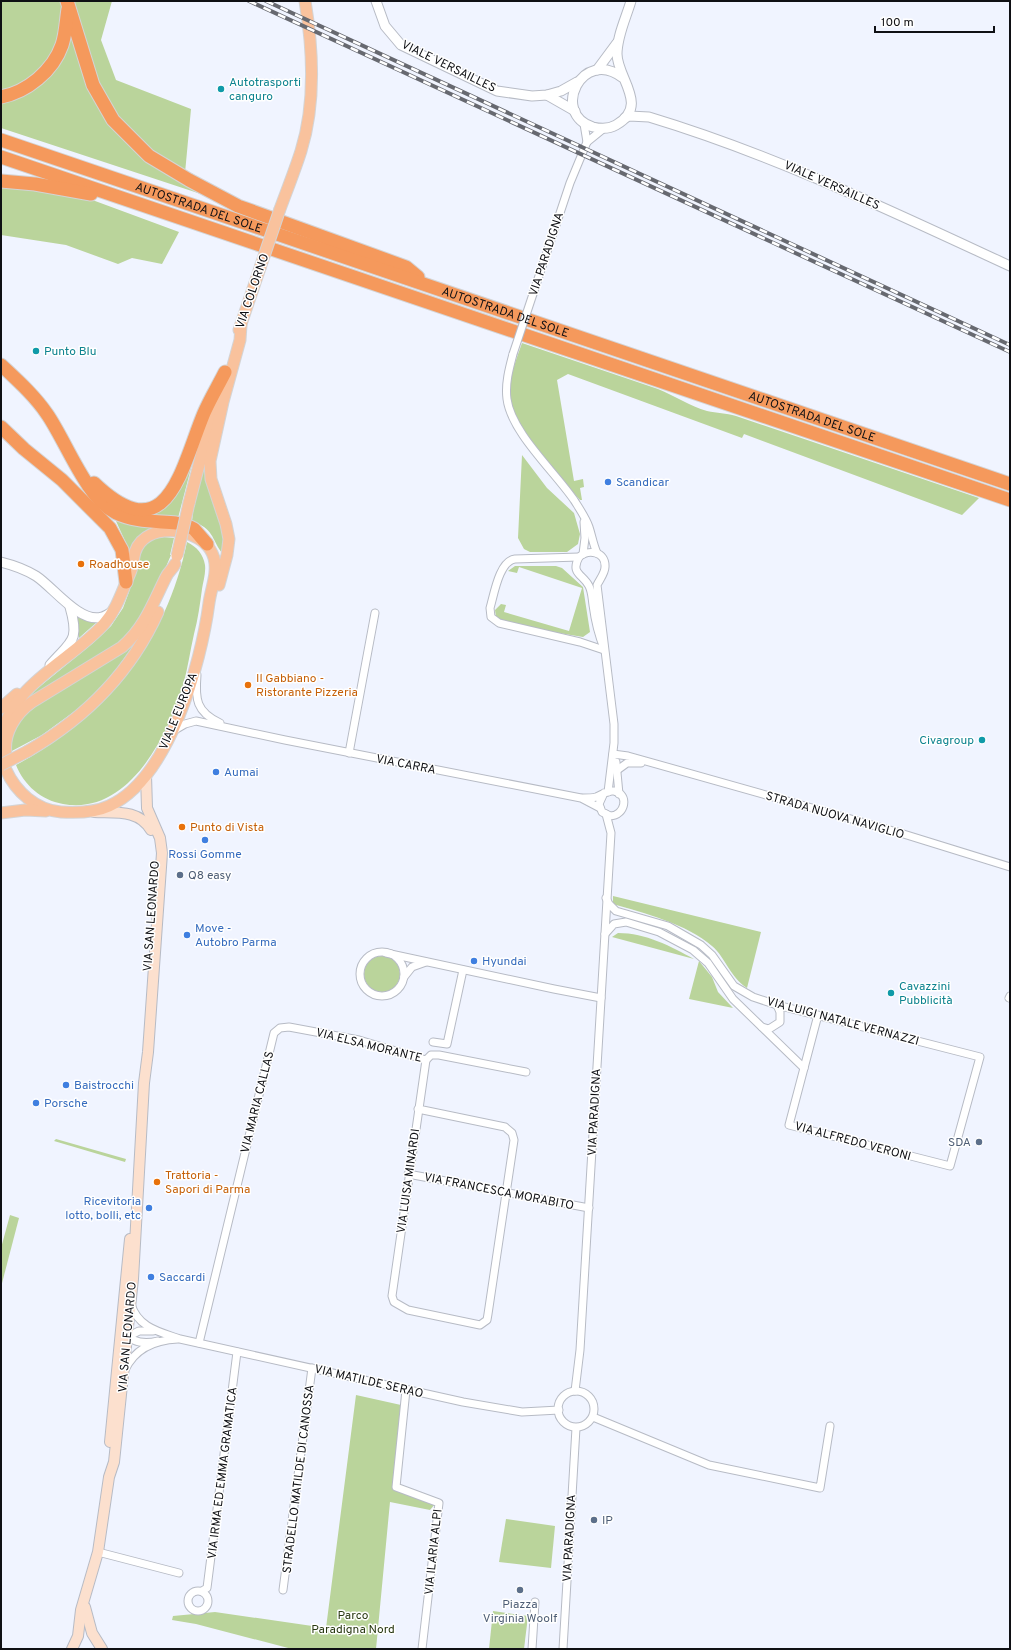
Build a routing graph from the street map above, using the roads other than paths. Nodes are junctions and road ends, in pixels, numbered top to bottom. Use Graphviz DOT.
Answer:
graph roads {
  1 [pos="305,1"];
  2 [pos="376,1"];
  3 [pos="631,1"];
  4 [pos="68,4"];
  5 [pos="619,41"];
  6 [pos="597,70"];
  7 [pos="623,78"];
  8 [pos="577,82"];
  9 [pos="547,95"];
  10 [pos="1,97"];
  11 [pos="632,97"];
  12 [pos="578,115"];
  13 [pos="649,117"];
  14 [pos="624,118"];
  15 [pos="603,129"];
  16 [pos="1,140"];
  17 [pos="587,142"];
  18 [pos="1,157"];
  19 [pos="1,181"];
  20 [pos="107,193"];
  21 [pos="1010,266"];
  22 [pos="426,283"];
  23 [pos="241,325"];
  24 [pos="1,365"];
  25 [pos="225,372"];
  26 [pos="1,427"];
  27 [pos="78,468"];
  28 [pos="1010,484"];
  29 [pos="1010,500"];
  30 [pos="582,512"];
  31 [pos="176,527"];
  32 [pos="190,530"];
  33 [pos="207,544"];
  34 [pos="597,553"];
  35 [pos="581,555"];
  36 [pos="176,560"];
  37 [pos="1,562"];
  38 [pos="602,576"];
  39 [pos="583,579"];
  40 [pos="126,582"];
  41 [pos="70,607"];
  42 [pos="114,610"];
  43 [pos="375,613"];
  44 [pos="207,624"];
  45 [pos="604,649"];
  46 [pos="200,654"];
  47 [pos="36,682"];
  48 [pos="26,690"];
  49 [pos="1,708"];
  50 [pos="231,729"];
  51 [pos="171,732"];
  52 [pos="1,741"];
  53 [pos="349,753"];
  54 [pos="614,754"];
  55 [pos="3,759"];
  56 [pos="660,765"];
  57 [pos="616,771"];
  58 [pos="146,775"];
  59 [pos="606,793"];
  60 [pos="619,794"];
  61 [pos="581,798"];
  62 [pos="600,808"];
  63 [pos="52,812"];
  64 [pos="86,812"];
  65 [pos="1,813"];
  66 [pos="606,814"];
  67 [pos="616,815"];
  68 [pos="611,833"];
  69 [pos="1010,867"];
  70 [pos="606,898"];
  71 [pos="604,938"];
  72 [pos="386,953"];
  73 [pos="428,962"];
  74 [pos="463,970"];
  75 [pos="403,979"];
  76 [pos="600,998"];
  77 [pos="777,1005"];
  78 [pos="818,1015"];
  79 [pos="762,1027"];
  80 [pos="280,1028"];
  81 [pos="434,1042"];
  82 [pos="426,1060"];
  83 [pos="804,1068"];
  84 [pos="526,1072"];
  85 [pos="144,1075"];
  86 [pos="418,1109"];
  87 [pos="950,1166"];
  88 [pos="408,1174"];
  89 [pos="507,1191"];
  90 [pos="136,1193"];
  91 [pos="589,1208"];
  92 [pos="126,1271"];
  93 [pos="131,1300"];
  94 [pos="159,1332"];
  95 [pos="128,1336"];
  96 [pos="180,1339"];
  97 [pos="158,1341"];
  98 [pos="198,1343"];
  99 [pos="237,1352"];
  100 [pos="312,1368"];
  101 [pos="124,1375"];
  102 [pos="115,1384"];
  103 [pos="406,1390"];
  104 [pos="575,1391"];
  105 [pos="558,1410"];
  106 [pos="593,1417"];
  107 [pos="830,1426"];
  108 [pos="576,1428"];
  109 [pos="109,1479"];
  110 [pos="98,1552"];
  111 [pos="179,1572"];
  112 [pos="283,1590"];
  113 [pos="202,1591"];
  114 [pos="84,1602"];
  115 [pos="535,1602"];
  116 [pos="74,1646"];
  117 [pos="101,1647"];
  118 [pos="422,1649"];
  119 [pos="532,1649"];
  120 [pos="563,1649"];
  1 -- 23 [label="main road, VIA COLORNO, bridge"];
  2 -- 9 [label="street, VIALE VERSAILLES"];
  3 -- 5 [label="street"];
  4 -- 10 [label="highway"];
  4 -- 22 [label="highway"];
  5 -- 6 [label="street"];
  5 -- 7 [label="street"];
  6 -- 7 [label="street"];
  6 -- 8 [label="street"];
  7 -- 11 [label="street"];
  8 -- 9 [label="street, VIALE VERSAILLES"];
  8 -- 12 [label="street"];
  9 -- 12 [label="street"];
  11 -- 13 [label="street, VIALE VERSAILLES"];
  11 -- 14 [label="street"];
  12 -- 15 [label="street"];
  12 -- 17 [label="street"];
  13 -- 14 [label="street, VIALE VERSAILLES"];
  13 -- 21 [label="street, VIALE VERSAILLES"];
  14 -- 15 [label="street, VIA PARADIGNA"];
  15 -- 17 [label="street, VIA PARADIGNA"];
  16 -- 22 [label="highway, AUTOSTRADA DEL SOLE"];
  17 -- 30 [label="street, VIA PARADIGNA, bridge"];
  18 -- 20 [label="highway, AUTOSTRADA DEL SOLE"];
  19 -- 20 [label="highway"];
  20 -- 29 [label="highway, AUTOSTRADA DEL SOLE"];
  22 -- 28 [label="highway, AUTOSTRADA DEL SOLE"];
  23 -- 25 [label="main road, VIA COLORNO"];
  23 -- 44 [label="main road"];
  24 -- 27 [label="highway"];
  25 -- 27 [label="highway"];
  25 -- 36 [label="main road, VIA COLORNO, bridge"];
  26 -- 40 [label="highway"];
  27 -- 31 [label="highway"];
  30 -- 34 [label="street, VIA PARADIGNA"];
  30 -- 35 [label="street, VIA PARADIGNA"];
  31 -- 40 [label="main road"];
  32 -- 33 [label="highway"];
  33 -- 44 [label="main road, VIALE EUROPA"];
  34 -- 35 [label="street"];
  34 -- 38 [label="street, VIA PARADIGNA"];
  35 -- 39 [label="street, VIA PARADIGNA"];
  35 -- 45 [label="street"];
  36 -- 55 [label="main road, bridge"];
  36 -- 55 [label="main road"];
  37 -- 41 [label="street"];
  38 -- 39 [label="street"];
  38 -- 45 [label="street, VIA PARADIGNA"];
  39 -- 45 [label="street, VIA PARADIGNA"];
  40 -- 42 [label="main road"];
  41 -- 42 [label="street"];
  41 -- 47 [label="street"];
  42 -- 47 [label="main road"];
  43 -- 53 [label="street"];
  44 -- 46 [label="main road, VIALE EUROPA"];
  45 -- 54 [label="street, VIA PARADIGNA"];
  46 -- 50 [label="street, VIA CARRA"];
  46 -- 51 [label="main road, VIALE EUROPA"];
  47 -- 48 [label="main road"];
  48 -- 49 [label="main road"];
  48 -- 52 [label="main road"];
  50 -- 51 [label="street, VIA CARRA"];
  50 -- 53 [label="street, VIA CARRA"];
  51 -- 58 [label="main road, VIALE EUROPA"];
  53 -- 61 [label="street, VIA CARRA"];
  54 -- 56 [label="street, STRADA NUOVA NAVIGLIO"];
  54 -- 57 [label="street"];
  54 -- 59 [label="street"];
  55 -- 63 [label="main road, VIALE EUROPA"];
  56 -- 57 [label="street, STRADA NUOVA NAVIGLIO"];
  56 -- 69 [label="street, STRADA NUOVA NAVIGLIO"];
  57 -- 60 [label="street"];
  58 -- 64 [label="main road, VIALE EUROPA"];
  58 -- 85 [label="main road, VIA SAN LEONARDO"];
  59 -- 60 [label="street"];
  59 -- 61 [label="street, VIA CARRA"];
  59 -- 62 [label="street"];
  60 -- 67 [label="street"];
  61 -- 62 [label="street, VIA CARRA"];
  62 -- 66 [label="street"];
  63 -- 64 [label="main road, VIALE EUROPA"];
  63 -- 65 [label="main road"];
  64 -- 85 [label="main road, VIA SAN LEONARDO"];
  66 -- 67 [label="street"];
  66 -- 68 [label="street"];
  67 -- 68 [label="street"];
  68 -- 70 [label="street, VIA PARADIGNA"];
  70 -- 71 [label="street, VIA PARADIGNA"];
  70 -- 77 [label="street, VIA LUIGI NATALE VERNAZZI"];
  71 -- 76 [label="street, VIA PARADIGNA"];
  71 -- 79 [label="street"];
  72 -- 73 [label="street"];
  72 -- 75 [label="street"];
  72 -- 75 [label="street"];
  73 -- 74 [label="street"];
  73 -- 75 [label="street"];
  74 -- 76 [label="street"];
  74 -- 81 [label="street"];
  76 -- 91 [label="street, VIA PARADIGNA"];
  77 -- 78 [label="street, VIA LUIGI NATALE VERNAZZI"];
  77 -- 79 [label="street"];
  78 -- 83 [label="street, VIA ALFREDO VERONI"];
  78 -- 87 [label="street, VIA LUIGI NATALE VERNAZZI"];
  79 -- 83 [label="street"];
  80 -- 82 [label="street, VIA ELSA MORANTE"];
  80 -- 98 [label="street, VIA MARIA CALLAS"];
  82 -- 84 [label="street, VIA ELSA MORANTE"];
  82 -- 86 [label="street, VIA LUISA MINARDI"];
  83 -- 87 [label="street, VIA ALFREDO VERONI"];
  85 -- 90 [label="main road, VIA SAN LEONARDO"];
  86 -- 88 [label="street, VIA LUISA MINARDI"];
  86 -- 89 [label="street"];
  88 -- 89 [label="street, VIA FRANCESCA MORABITO"];
  88 -- 89 [label="street, VIA LUISA MINARDI"];
  89 -- 91 [label="street, VIA FRANCESCA MORABITO"];
  90 -- 92 [label="main road, VIA SAN LEONARDO"];
  90 -- 93 [label="main road, VIA SAN LEONARDO"];
  91 -- 104 [label="street, VIA PARADIGNA"];
  92 -- 95 [label="street"];
  92 -- 102 [label="main road, VIA SAN LEONARDO"];
  93 -- 94 [label="street, VIA MATILDE SERAO"];
  93 -- 95 [label="main road, VIA SAN LEONARDO"];
  94 -- 95 [label="street, VIA MATILDE SERAO"];
  94 -- 96 [label="street, VIA MATILDE SERAO"];
  95 -- 97 [label="street, VIA MATILDE SERAO"];
  95 -- 101 [label="main road, VIA SAN LEONARDO"];
  95 -- 102 [label="street"];
  96 -- 97 [label="street, VIA MATILDE SERAO"];
  96 -- 98 [label="street, VIA MATILDE SERAO"];
  97 -- 101 [label="street, VIA MATILDE SERAO"];
  98 -- 99 [label="street, VIA MATILDE SERAO"];
  99 -- 100 [label="street, VIA MATILDE SERAO"];
  99 -- 113 [label="street, VIA IRMA ED EMMA GRAMATICA"];
  100 -- 103 [label="street, VIA MATILDE SERAO"];
  100 -- 112 [label="street, STRADELLO MATILDE DI CANOSSA"];
  101 -- 109 [label="main road, VIA SAN LEONARDO"];
  102 -- 109 [label="main road, VIA SAN LEONARDO"];
  103 -- 105 [label="street, VIA MATILDE SERAO"];
  103 -- 118 [label="street, VIA ILARIA ALPI"];
  104 -- 105 [label="street"];
  104 -- 106 [label="street"];
  105 -- 108 [label="street"];
  106 -- 107 [label="street"];
  106 -- 108 [label="street"];
  108 -- 120 [label="street, VIA PARADIGNA"];
  109 -- 110 [label="main road, VIA SAN LEONARDO"];
  110 -- 111 [label="street"];
  110 -- 114 [label="main road, VIA SAN LEONARDO"];
  114 -- 116 [label="main road, VIA SAN LEONARDO"];
  114 -- 117 [label="main road"];
  115 -- 119 [label="street"];
  116 -- 117 [label="main road"];
}
